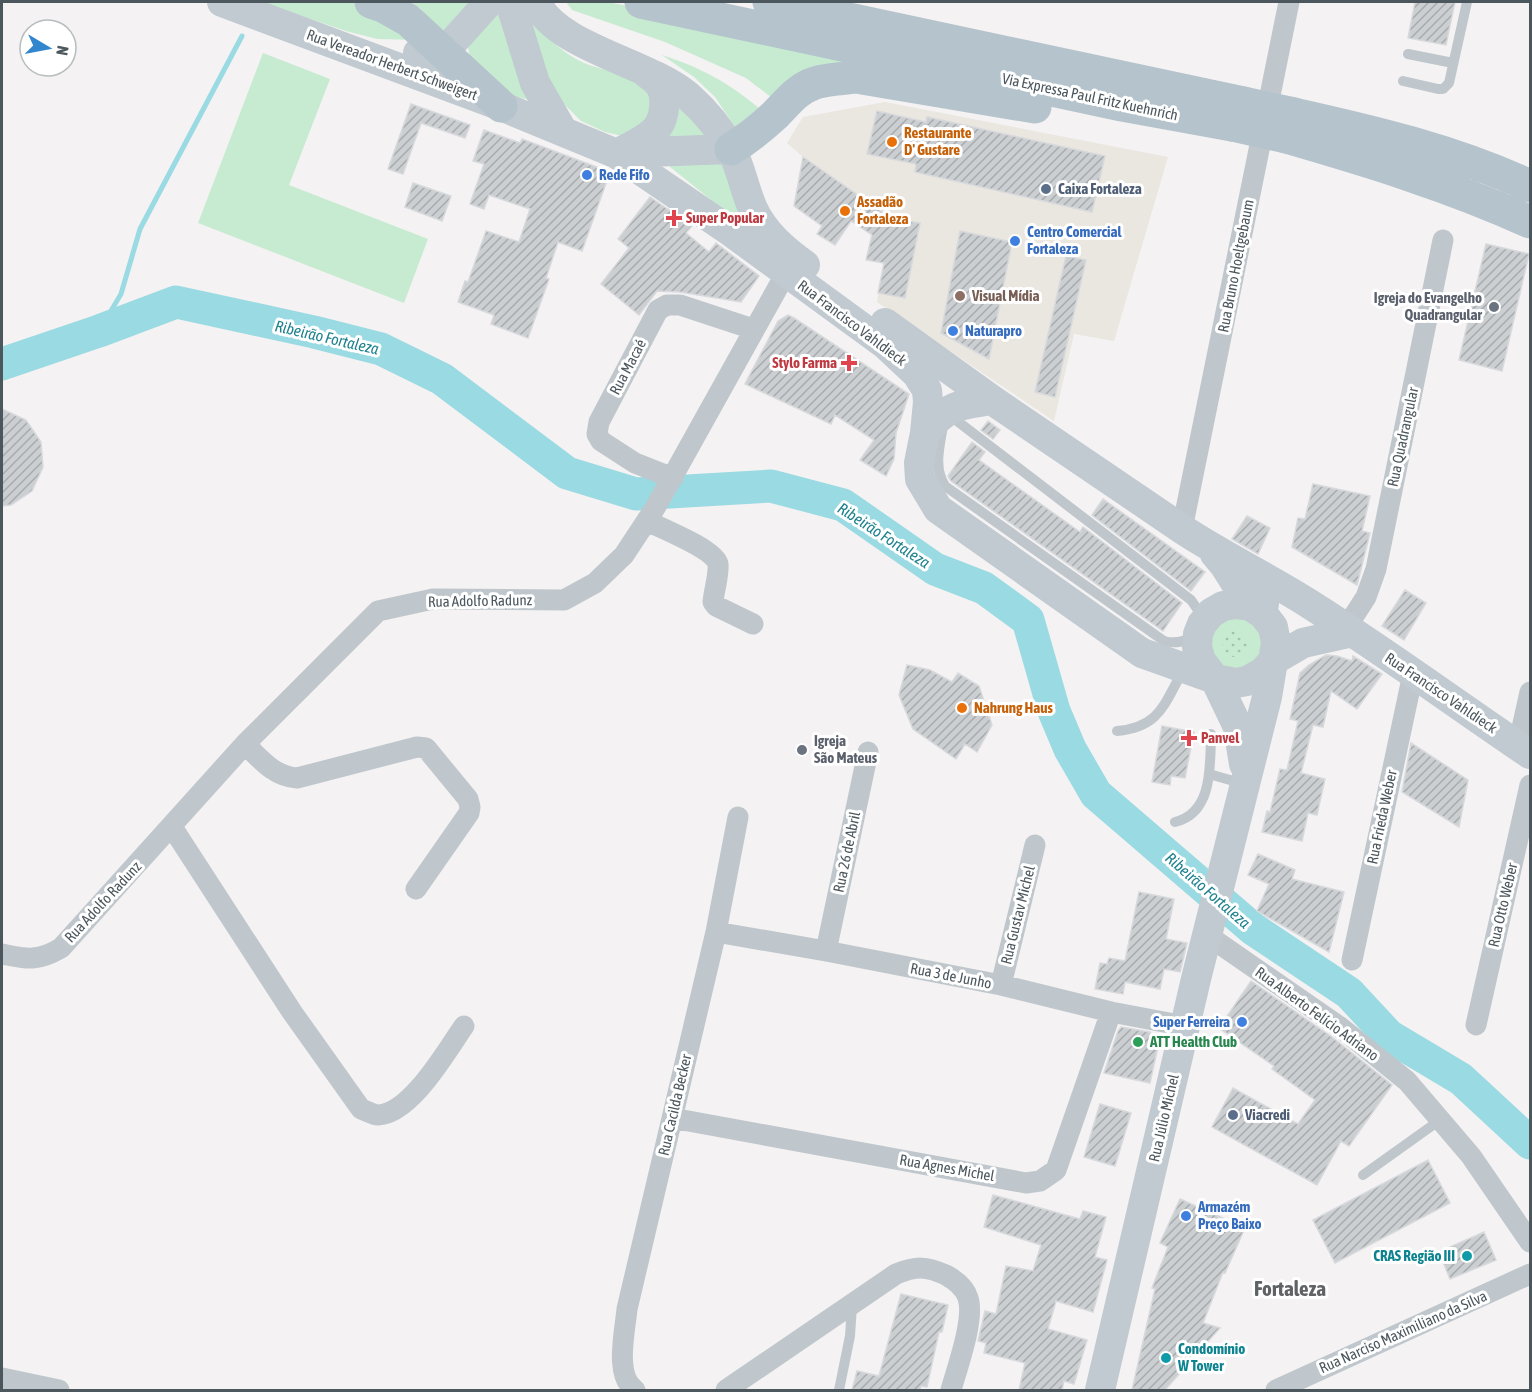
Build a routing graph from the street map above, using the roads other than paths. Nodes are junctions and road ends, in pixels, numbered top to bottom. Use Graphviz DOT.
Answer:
graph roads {
  1 [pos="222,2"];
  2 [pos="371,2"];
  3 [pos="489,2"];
  4 [pos="510,2"];
  5 [pos="536,2"];
  6 [pos="641,2"];
  7 [pos="769,2"];
  8 [pos="1289,2"];
  9 [pos="1467,2"];
  10 [pos="444,52"];
  11 [pos="361,54"];
  12 [pos="1408,54"];
  13 [pos="1453,63"];
  14 [pos="638,66"];
  15 [pos="1403,81"];
  16 [pos="501,105"];
  17 [pos="1237,124"];
  18 [pos="562,130"];
  19 [pos="1288,134"];
  20 [pos="731,150"];
  21 [pos="617,154"];
  22 [pos="1530,186"];
  23 [pos="1530,222"];
  24 [pos="1443,240"];
  25 [pos="786,273"];
  26 [pos="753,328"];
  27 [pos="992,400"];
  28 [pos="933,416"];
  29 [pos="671,481"];
  30 [pos="651,514"];
  31 [pos="1182,530"];
  32 [pos="1212,549"];
  33 [pos="1310,604"];
  34 [pos="1250,606"];
  35 [pos="753,624"];
  36 [pos="1200,629"];
  37 [pos="1349,630"];
  38 [pos="1274,660"];
  39 [pos="1184,669"];
  40 [pos="1413,674"];
  41 [pos="1215,679"];
  42 [pos="1530,692"];
  43 [pos="1118,731"];
  44 [pos="1210,734"];
  45 [pos="245,744"];
  46 [pos="1524,750"];
  47 [pos="868,752"];
  48 [pos="1209,774"];
  49 [pos="1245,780"];
  50 [pos="1530,785"];
  51 [pos="738,817"];
  52 [pos="1175,822"];
  53 [pos="172,827"];
  54 [pos="1035,845"];
  55 [pos="416,889"];
  56 [pos="1209,926"];
  57 [pos="716,932"];
  58 [pos="826,951"];
  59 [pos="2,954"];
  60 [pos="1352,960"];
  61 [pos="1001,985"];
  62 [pos="1111,1012"];
  63 [pos="1476,1025"];
  64 [pos="464,1026"];
  65 [pos="1185,1026"];
  66 [pos="672,1118"];
  67 [pos="1440,1120"];
  68 [pos="1364,1176"];
  69 [pos="1530,1242"];
  70 [pos="1530,1274"];
  71 [pos="852,1304"];
  72 [pos="2,1378"];
  73 [pos="59,1390"];
  74 [pos="635,1390"];
  75 [pos="726,1390"];
  76 [pos="839,1390"];
  77 [pos="951,1390"];
  78 [pos="1100,1390"];
  79 [pos="1276,1390"];
  1 -- 11 [label="main road, Rua Vereador Herbert Schweigert"];
  2 -- 10 [label="main road"];
  3 -- 10 [label="main road"];
  4 -- 18 [label="main road"];
  5 -- 14 [label="main road, Rua Francisco Vahldieck"];
  6 -- 17 [label="main road, Via Expressa Paul Fritz Kuehnrich"];
  7 -- 17 [label="main road, Via Expressa Paul Fritz Kuehnrich"];
  8 -- 31 [label="street, Rua Bruno Hoeltgebaum"];
  9 -- 13 [label="lane"];
  10 -- 11 [label="main road"];
  10 -- 16 [label="main road"];
  11 -- 16 [label="main road, Rua Vereador Herbert Schweigert"];
  12 -- 13 [label="lane"];
  13 -- 15 [label="lane"];
  14 -- 20 [label="main road, Rua Francisco Vahldieck"];
  14 -- 21 [label="main road"];
  16 -- 18 [label="main road, Rua Vereador Herbert Schweigert"];
  17 -- 19 [label="main road, Via Expressa Paul Fritz Kuehnrich, bridge"];
  17 -- 20 [label="main road"];
  18 -- 21 [label="main road, Rua Francisco Vahldieck"];
  19 -- 22 [label="main road, Via Expressa Paul Fritz Kuehnrich"];
  19 -- 23 [label="main road, Via Expressa Paul Fritz Kuehnrich"];
  20 -- 21 [label="main road"];
  20 -- 27 [label="main road, Rua Francisco Vahldieck"];
  21 -- 25 [label="main road, Rua Francisco Vahldieck"];
  24 -- 37 [label="street, Rua Quadrangular"];
  25 -- 26 [label="street, Rua Adolfo Radunz"];
  25 -- 28 [label="main road, Rua Francisco Vahldieck"];
  26 -- 29 [label="street, Rua Adolfo Radunz"];
  26 -- 29 [label="street, Rua Macaé"];
  27 -- 28 [label="main road"];
  27 -- 31 [label="main road, Rua Francisco Vahldieck"];
  28 -- 36 [label="lane"];
  28 -- 36 [label="lane"];
  28 -- 39 [label="main road"];
  29 -- 30 [label="street, Rua Adolfo Radunz"];
  30 -- 35 [label="street"];
  30 -- 45 [label="street, Rua Adolfo Radunz"];
  31 -- 32 [label="main road, Rua Francisco Vahldieck"];
  32 -- 33 [label="main road, Rua Francisco Vahldieck"];
  32 -- 34 [label="main road, Rua Francisco Vahldieck"];
  33 -- 34 [label="main road"];
  33 -- 37 [label="main road, Rua Francisco Vahldieck"];
  34 -- 36 [label="main road"];
  34 -- 38 [label="main road"];
  36 -- 41 [label="main road"];
  37 -- 38 [label="main road"];
  37 -- 40 [label="main road, Rua Francisco Vahldieck"];
  38 -- 41 [label="main road"];
  38 -- 49 [label="main road, Rua Júlio Michel"];
  39 -- 41 [label="main road"];
  39 -- 43 [label="lane"];
  40 -- 46 [label="main road, Rua Francisco Vahldieck"];
  40 -- 60 [label="street, Rua Frieda Weber"];
  41 -- 49 [label="main road, Rua Júlio Michel"];
  42 -- 46 [label="street"];
  44 -- 48 [label="lane"];
  45 -- 53 [label="street, Rua Adolfo Radunz"];
  45 -- 55 [label="street"];
  47 -- 58 [label="street, Rua 26 de Abril"];
  48 -- 49 [label="lane"];
  48 -- 52 [label="lane"];
  49 -- 56 [label="main road, Rua Júlio Michel"];
  50 -- 63 [label="street, Rua Otto Weber"];
  51 -- 57 [label="street, Rua Cacilda Becker"];
  53 -- 59 [label="street, Rua Adolfo Radunz"];
  53 -- 64 [label="street"];
  54 -- 61 [label="street, Rua Gustav Michel"];
  56 -- 65 [label="main road, Rua Júlio Michel"];
  56 -- 67 [label="street, Rua Alberto Felício Adriano"];
  57 -- 58 [label="street, Rua 3 de Junho"];
  57 -- 66 [label="street, Rua Cacilda Becker"];
  58 -- 61 [label="street, Rua 3 de Junho"];
  61 -- 62 [label="street, Rua 3 de Junho"];
  62 -- 65 [label="street, Rua 3 de Junho"];
  62 -- 66 [label="street, Rua Agnes Michel"];
  65 -- 78 [label="main road, Rua Júlio Michel"];
  66 -- 74 [label="street, Rua Cacilda Becker"];
  67 -- 68 [label="lane"];
  67 -- 69 [label="street, Rua Alberto Felício Adriano"];
  70 -- 79 [label="street, Rua Narciso Maximiliano da Silva"];
  71 -- 75 [label="street"];
  71 -- 76 [label="lane"];
  71 -- 77 [label="street"];
  72 -- 73 [label="street"];
}
